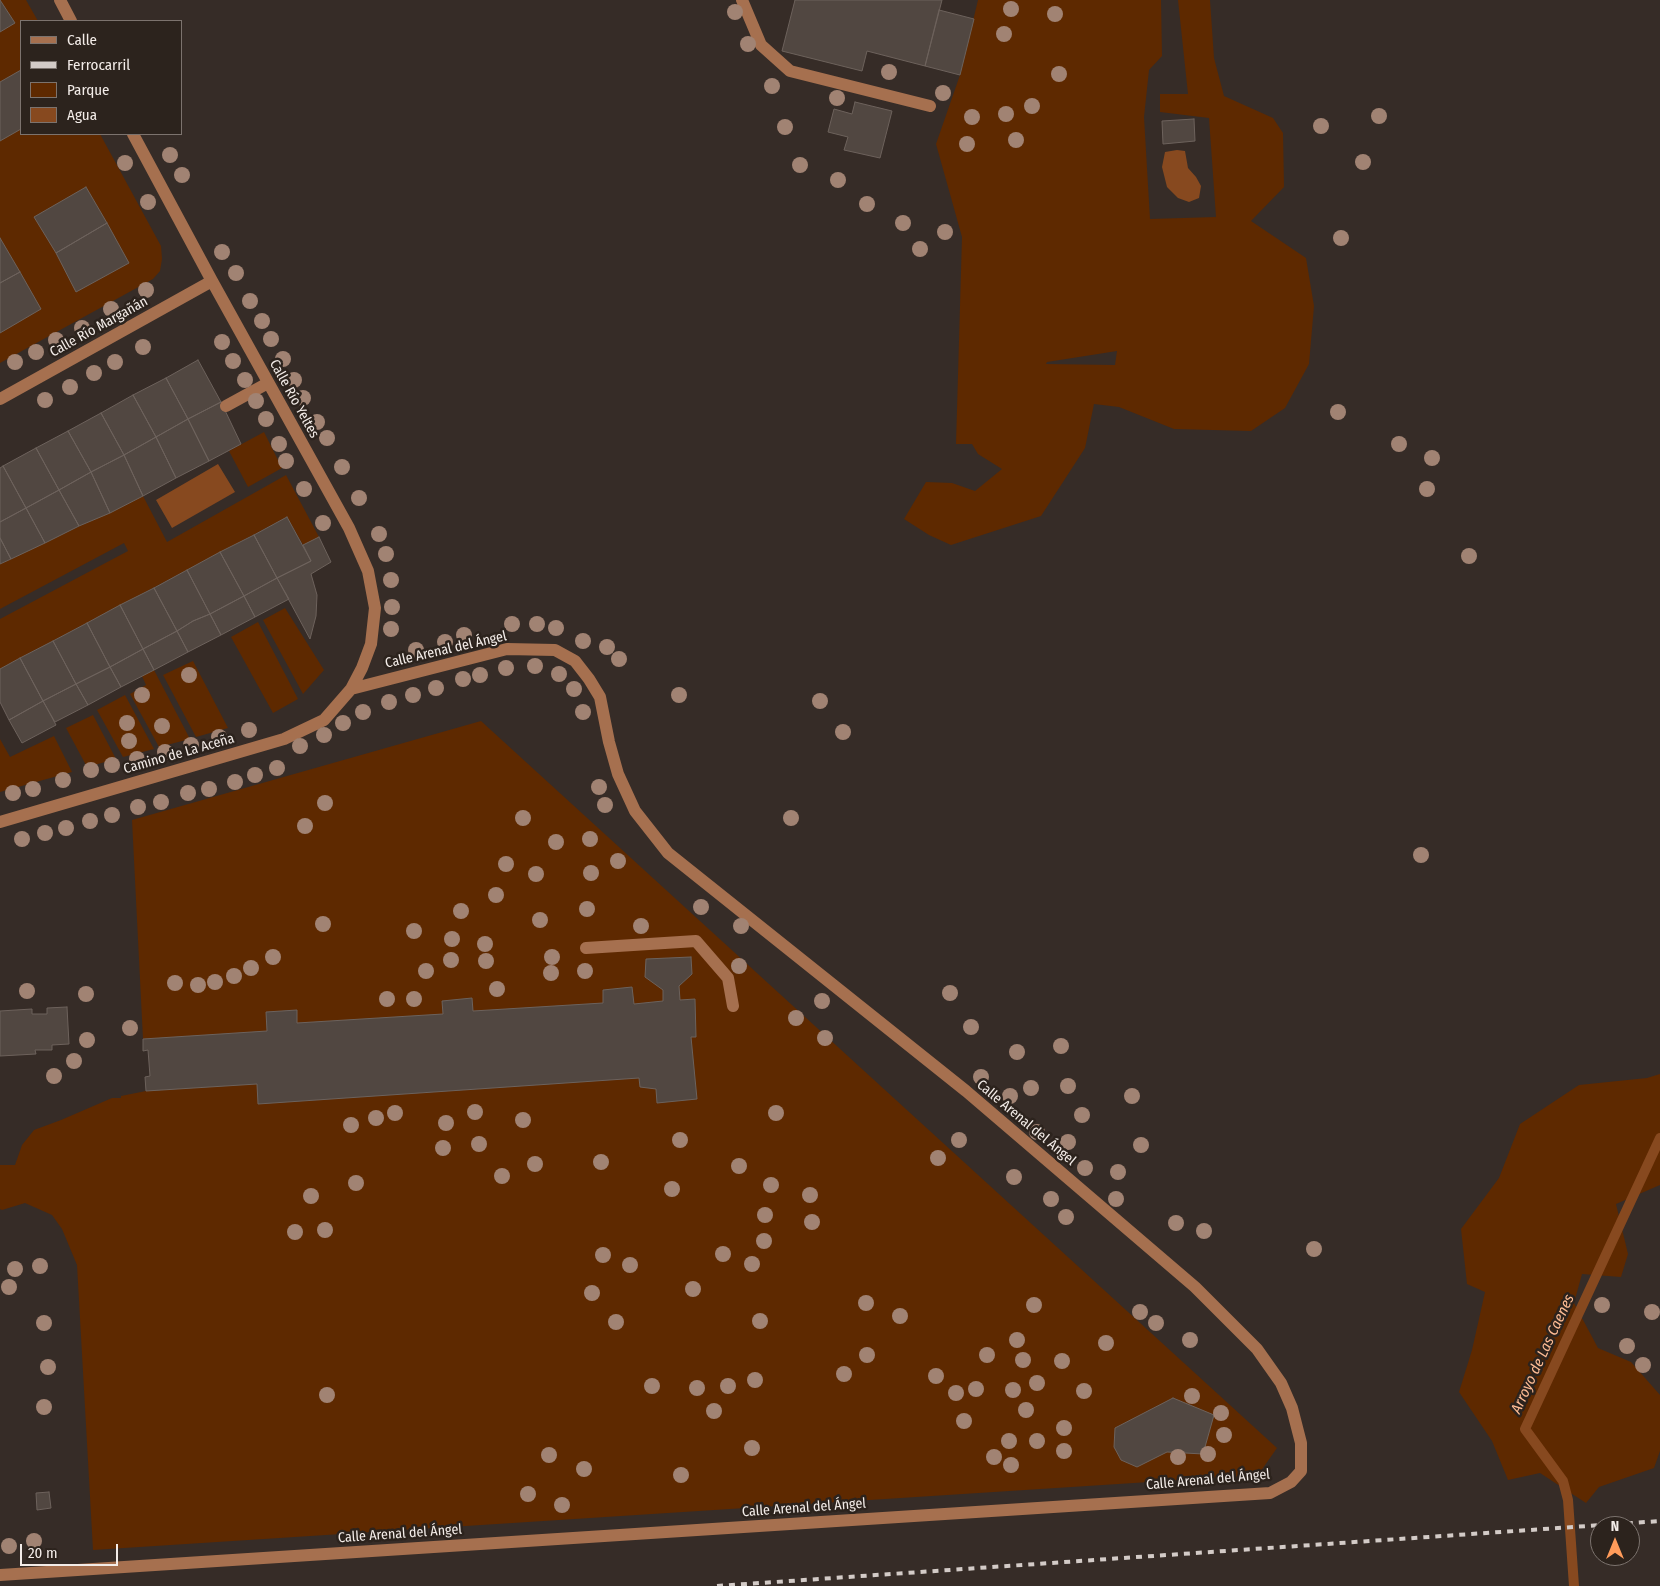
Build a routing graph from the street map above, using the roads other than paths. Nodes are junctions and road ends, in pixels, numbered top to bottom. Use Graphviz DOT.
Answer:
graph roads {
  1 [pos="60,0"];
  2 [pos="742,0"];
  3 [pos="70,20"];
  4 [pos="930,106"];
  5 [pos="134,135"];
  6 [pos="212,282"];
  7 [pos="268,383"];
  8 [pos="0,399"];
  9 [pos="226,406"];
  10 [pos="351,689"];
  11 [pos="0,822"];
  12 [pos="586,948"];
  13 [pos="733,1006"];
  14 [pos="0,1575"];
  1 -- 3 [label="street"];
  2 -- 4 [label="street"];
  5 -- 6 [label="street, Calle Río Yeltes"];
  6 -- 7 [label="street, Calle Río Yeltes"];
  6 -- 8 [label="street, Calle Río Margañán"];
  7 -- 9 [label="street"];
  7 -- 10 [label="street, Calle Río Yeltes"];
  10 -- 11 [label="street, Camino de La Aceña"];
  10 -- 14 [label="street, Calle Arenal del Ángel"];
  12 -- 13 [label="street"];
}
